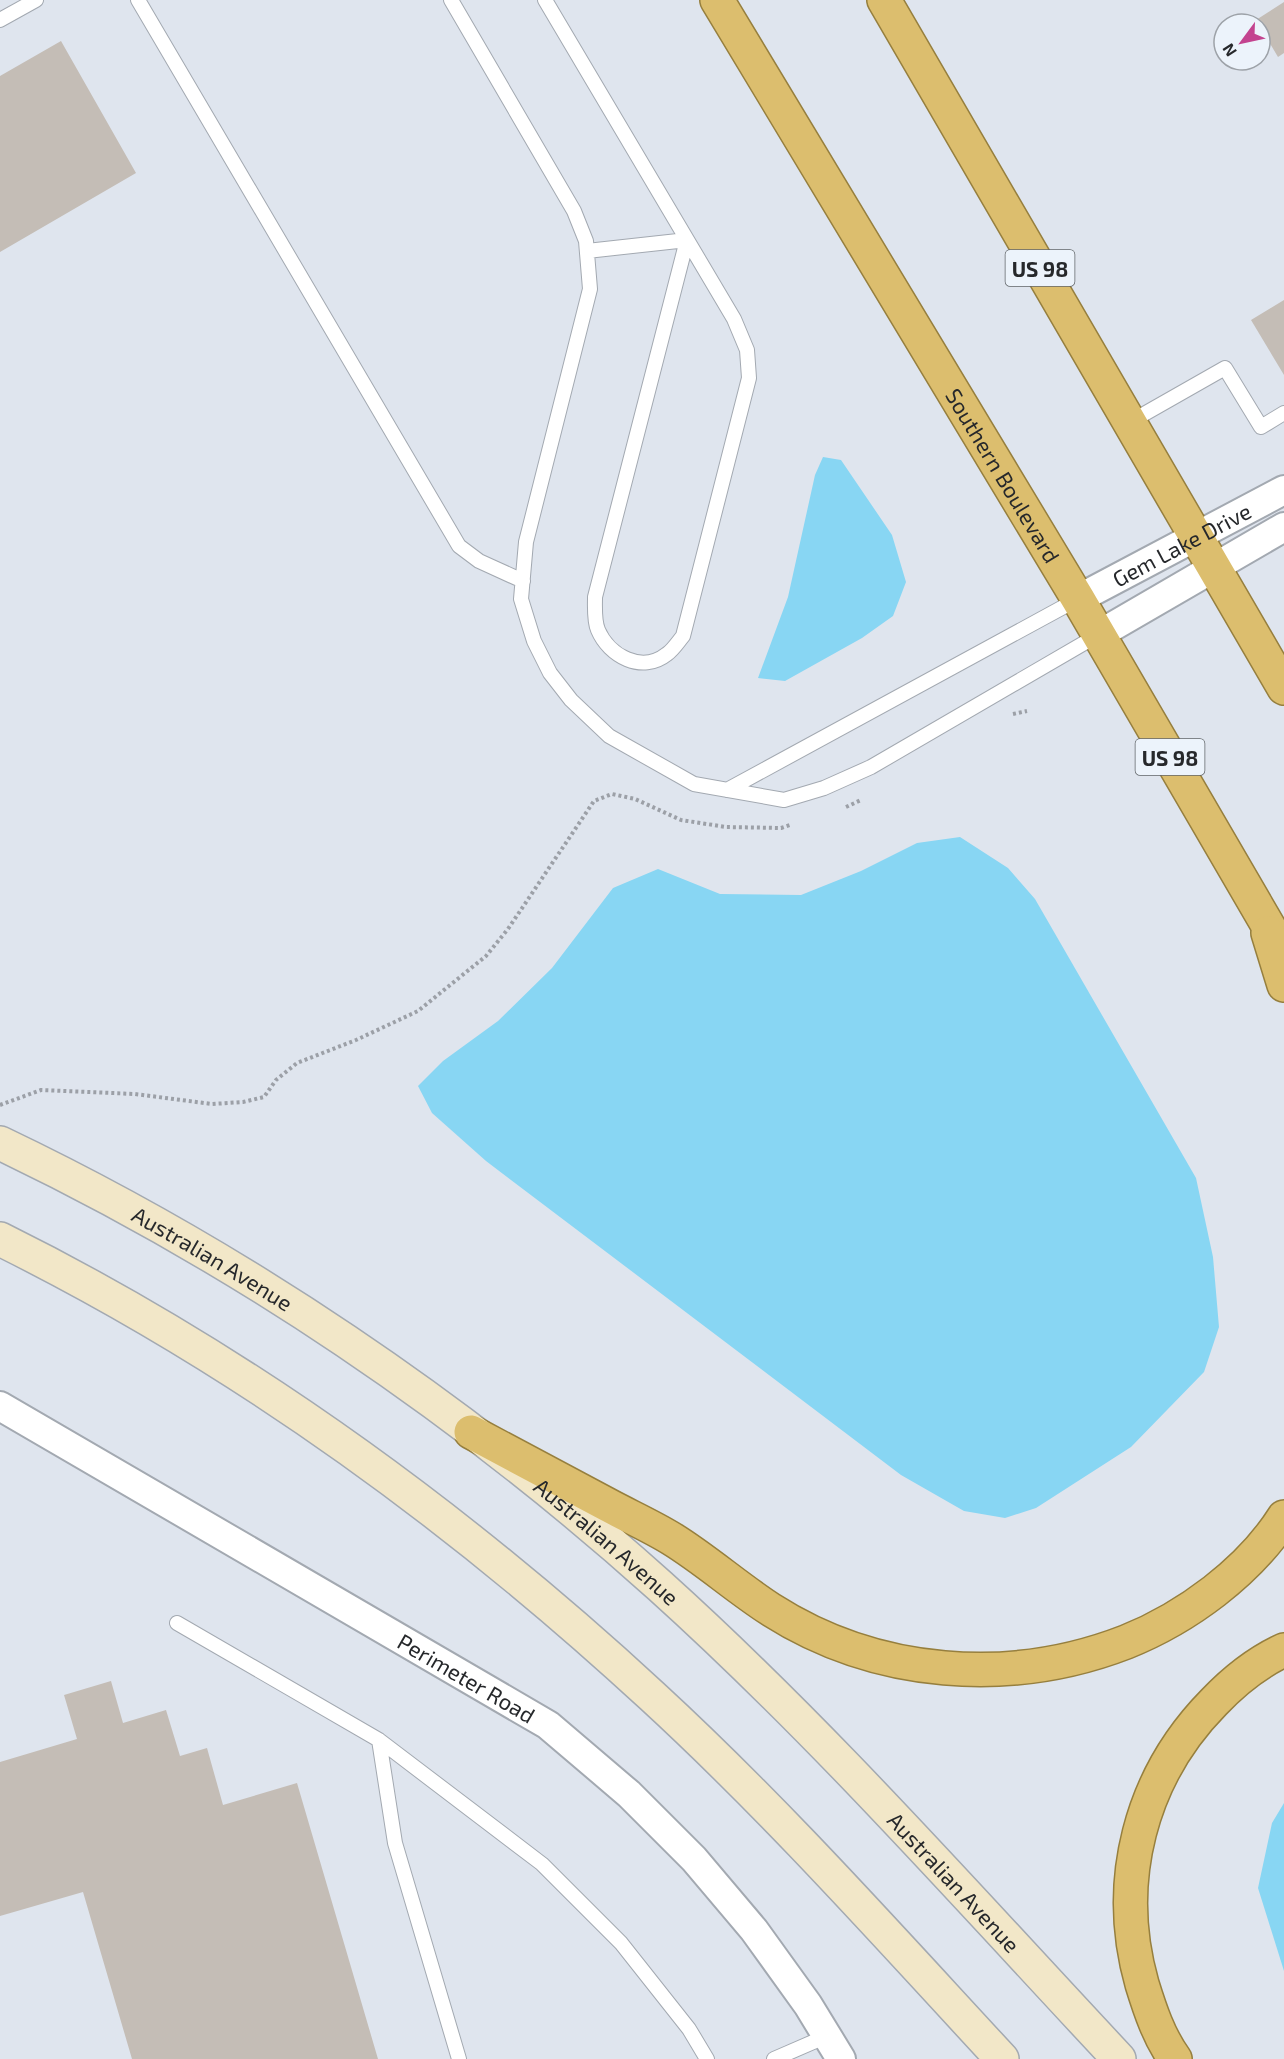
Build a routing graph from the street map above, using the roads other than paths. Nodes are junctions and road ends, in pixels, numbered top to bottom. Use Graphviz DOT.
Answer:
graph roads {
  1 [pos="36,0"];
  2 [pos="138,0"];
  3 [pos="451,0"];
  4 [pos="545,0"];
  5 [pos="717,0"];
  6 [pos="884,0"];
  7 [pos="0,20"];
  8 [pos="687,240"];
  9 [pos="587,250"];
  10 [pos="1284,413"];
  11 [pos="1130,422"];
  12 [pos="1284,490"];
  13 [pos="1284,527"];
  14 [pos="1195,537"];
  15 [pos="1214,568"];
  16 [pos="523,581"];
  17 [pos="1078,599"];
  18 [pos="1098,635"];
  19 [pos="1284,688"];
  20 [pos="727,790"];
  21 [pos="1262,914"];
  22 [pos="1284,953"];
  23 [pos="1284,985"];
  24 [pos="0,1143"];
  25 [pos="0,1239"];
  26 [pos="0,1406"];
  27 [pos="471,1432"];
  28 [pos="1284,1517"];
  29 [pos="177,1623"];
  30 [pos="1284,1650"];
  31 [pos="379,1740"];
  32 [pos="834,2048"];
  33 [pos="459,2059"];
  34 [pos="707,2059"];
  35 [pos="774,2059"];
  36 [pos="1002,2059"];
  37 [pos="1119,2059"];
  38 [pos="1175,2059"];
  1 -- 7 [label="lane"];
  2 -- 16 [label="lane"];
  3 -- 9 [label="lane"];
  4 -- 8 [label="lane"];
  5 -- 17 [label="highway, Southern Boulevard / US 98"];
  6 -- 11 [label="highway, US 98"];
  8 -- 8 [label="lane"];
  8 -- 9 [label="lane"];
  9 -- 16 [label="lane"];
  10 -- 11 [label="lane"];
  11 -- 14 [label="highway, US 98"];
  12 -- 14 [label="street, Gem Lake Drive"];
  13 -- 15 [label="street, Gem Lake Drive"];
  14 -- 15 [label="highway, US 98"];
  14 -- 17 [label="street, Gem Lake Drive"];
  15 -- 18 [label="street, Gem Lake Drive"];
  15 -- 19 [label="highway, US 98"];
  16 -- 20 [label="lane"];
  17 -- 18 [label="highway, Southern Boulevard / US 98"];
  17 -- 20 [label="lane"];
  18 -- 20 [label="lane"];
  18 -- 21 [label="highway, Southern Boulevard / US 98"];
  21 -- 22 [label="highway, Southern Boulevard / US 98"];
  21 -- 23 [label="highway"];
  24 -- 27 [label="main road, Australian Avenue"];
  25 -- 36 [label="main road"];
  26 -- 32 [label="street, Perimeter Road"];
  27 -- 28 [label="highway"];
  27 -- 37 [label="main road, Australian Avenue"];
  29 -- 31 [label="lane"];
  30 -- 38 [label="highway"];
  31 -- 33 [label="lane"];
  31 -- 34 [label="lane"];
  32 -- 35 [label="lane"];
}
